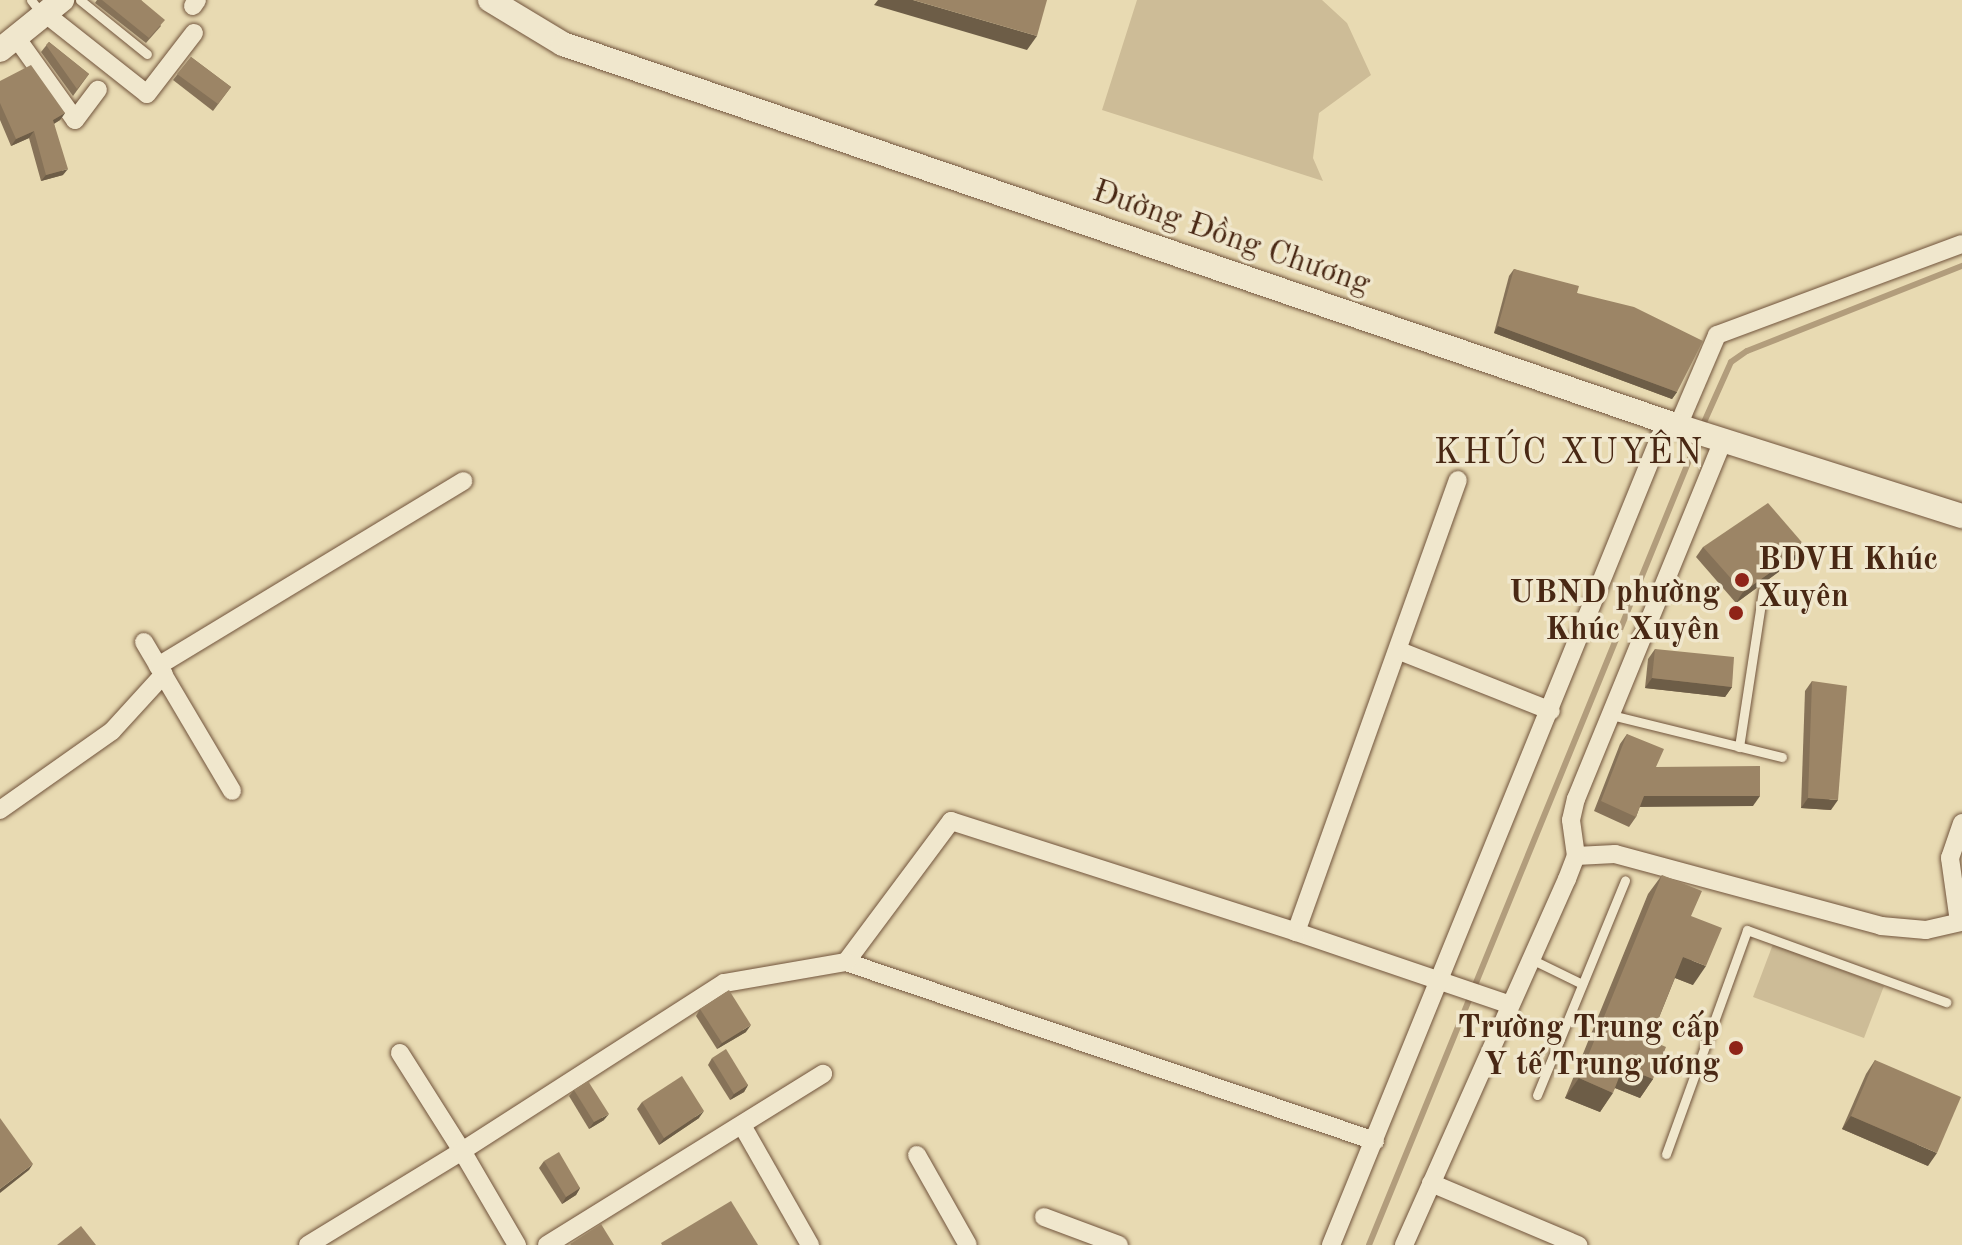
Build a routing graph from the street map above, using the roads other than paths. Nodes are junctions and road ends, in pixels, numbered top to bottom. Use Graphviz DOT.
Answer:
graph roads {
  1 [pos="80,0"];
  2 [pos="490,0"];
  3 [pos="46,8"];
  4 [pos="194,33"];
  5 [pos="9,45"];
  6 [pos="147,54"];
  7 [pos="98,90"];
  8 [pos="1962,244"];
  9 [pos="1692,431"];
  10 [pos="1458,480"];
  11 [pos="463,481"];
  12 [pos="1962,516"];
  13 [pos="1763,591"];
  14 [pos="144,642"];
  15 [pos="1402,652"];
  16 [pos="161,670"];
  17 [pos="1551,711"];
  18 [pos="1611,715"];
  19 [pos="1739,747"];
  20 [pos="1782,757"];
  21 [pos="232,791"];
  22 [pos="0,810"];
  23 [pos="1962,823"];
  24 [pos="1576,856"];
  25 [pos="1625,880"];
  26 [pos="1960,922"];
  27 [pos="1296,932"];
  28 [pos="1528,958"];
  29 [pos="846,962"];
  30 [pos="1446,982"];
  31 [pos="1582,984"];
  32 [pos="1501,1001"];
  33 [pos="1946,1002"];
  34 [pos="400,1053"];
  35 [pos="823,1074"];
  36 [pos="1537,1095"];
  37 [pos="743,1127"];
  38 [pos="1375,1141"];
  39 [pos="462,1151"];
  40 [pos="1666,1154"];
  41 [pos="917,1155"];
  42 [pos="1431,1183"];
  43 [pos="1044,1217"];
  44 [pos="308,1245"];
  45 [pos="517,1245"];
  46 [pos="547,1245"];
  47 [pos="810,1245"];
  48 [pos="968,1245"];
  49 [pos="1119,1245"];
  50 [pos="1331,1245"];
  51 [pos="1404,1245"];
  52 [pos="1578,1245"];
  1 -- 6 [label="lane"];
  2 -- 9 [label="street, Đường Đồng Chương"];
  3 -- 4 [label="street"];
  3 -- 5 [label="street"];
  5 -- 7 [label="street"];
  8 -- 9 [label="street"];
  9 -- 12 [label="street, Đường Đồng Chương"];
  9 -- 17 [label="street"];
  9 -- 18 [label="street"];
  10 -- 15 [label="street"];
  11 -- 16 [label="street"];
  13 -- 19 [label="lane"];
  14 -- 16 [label="street"];
  15 -- 17 [label="street"];
  15 -- 27 [label="street"];
  16 -- 21 [label="street"];
  16 -- 22 [label="street"];
  17 -- 30 [label="street"];
  18 -- 19 [label="lane"];
  18 -- 24 [label="street"];
  19 -- 20 [label="lane"];
  23 -- 26 [label="street"];
  24 -- 26 [label="street"];
  24 -- 28 [label="street"];
  25 -- 31 [label="lane"];
  27 -- 29 [label="street"];
  27 -- 30 [label="street"];
  28 -- 31 [label="lane"];
  28 -- 32 [label="street"];
  29 -- 38 [label="street"];
  29 -- 39 [label="street"];
  30 -- 32 [label="street"];
  30 -- 38 [label="street"];
  31 -- 36 [label="lane"];
  32 -- 42 [label="street"];
  33 -- 40 [label="lane"];
  34 -- 39 [label="street"];
  35 -- 37 [label="street"];
  37 -- 46 [label="street"];
  37 -- 47 [label="street"];
  38 -- 50 [label="street"];
  39 -- 44 [label="street"];
  39 -- 45 [label="street"];
  41 -- 48 [label="street"];
  42 -- 51 [label="street"];
  42 -- 52 [label="street"];
  43 -- 49 [label="street"];
}
